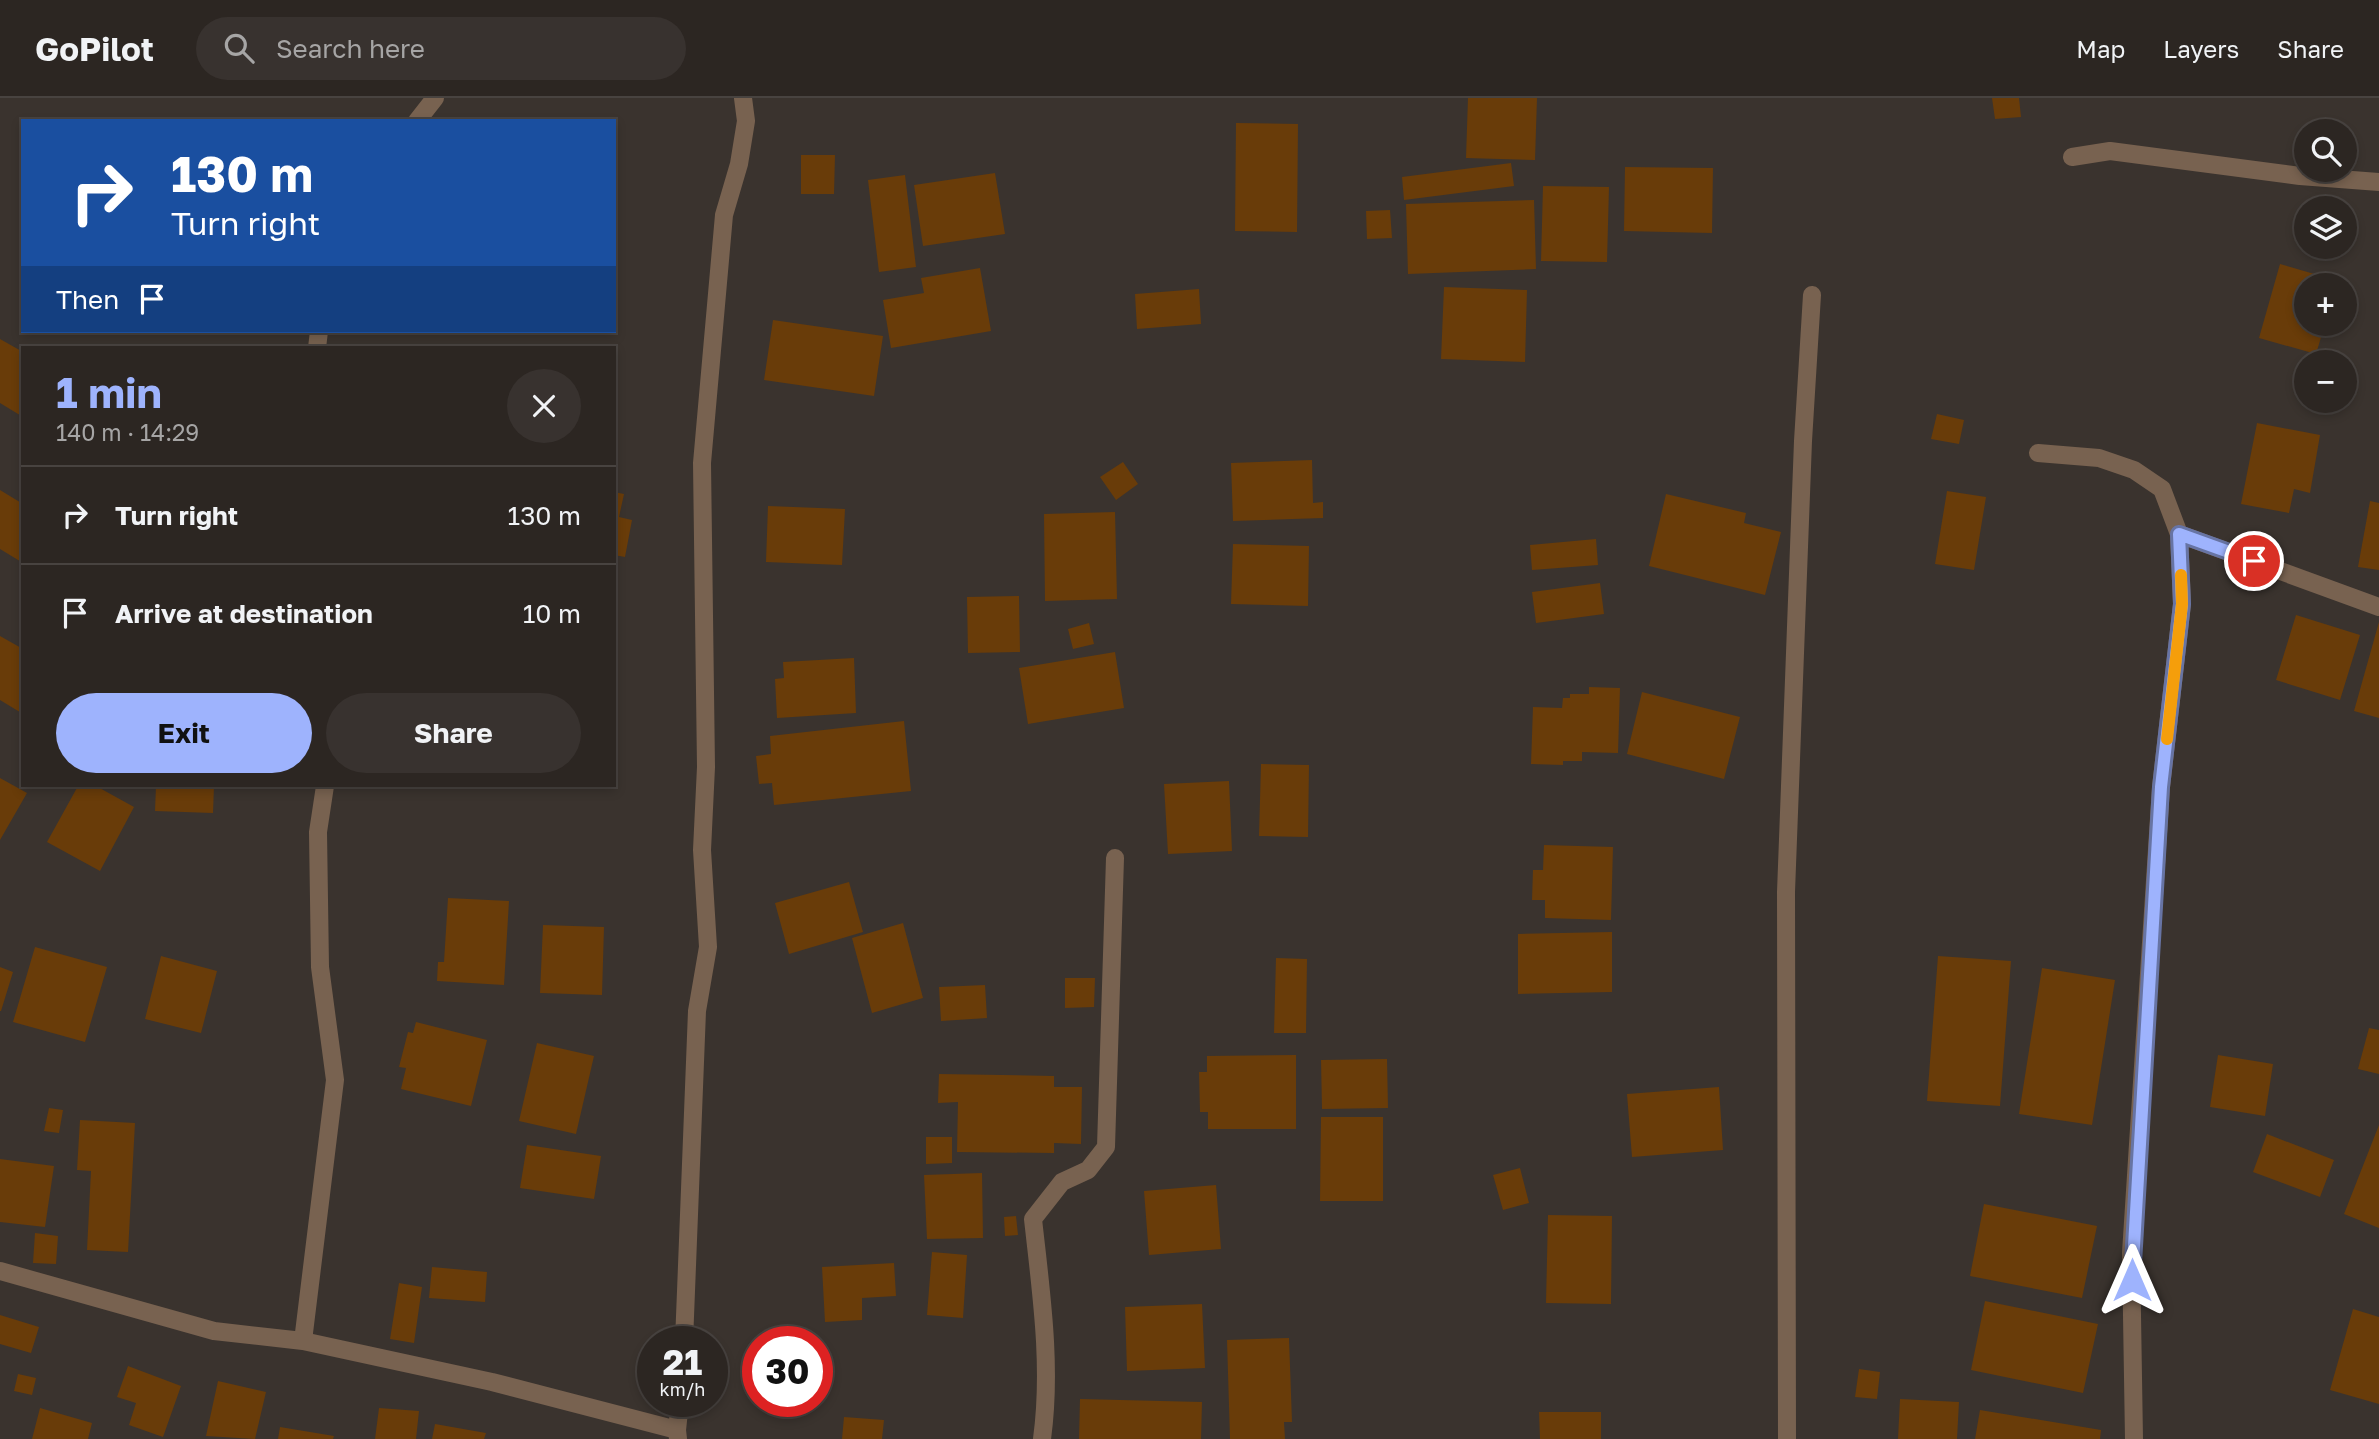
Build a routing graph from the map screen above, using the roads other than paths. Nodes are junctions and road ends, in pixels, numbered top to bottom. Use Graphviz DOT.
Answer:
graph roads {
  1 [pos="435,98"];
  2 [pos="743,98"];
  3 [pos="419,119"];
  4 [pos="2072,157"];
  5 [pos="2379,181"];
  6 [pos="1812,295"];
  7 [pos="2038,453"];
  8 [pos="2179,534"];
  9 [pos="2379,607"];
  10 [pos="325,787"];
  11 [pos="1115,858"];
  12 [pos="0,1271"];
  13 [pos="685,1326"];
  14 [pos="303,1341"];
  15 [pos="679,1417"];
  16 [pos="678,1435"];
  17 [pos="1042,1439"];
  18 [pos="1787,1439"];
  19 [pos="2134,1439"];
  1 -- 3 [label="street"];
  2 -- 13 [label="street"];
  4 -- 5 [label="street"];
  6 -- 18 [label="street"];
  7 -- 8 [label="street"];
  8 -- 9 [label="street"];
  8 -- 19 [label="street"];
  10 -- 14 [label="street"];
  11 -- 17 [label="street"];
  12 -- 14 [label="street"];
  14 -- 16 [label="street"];
  15 -- 16 [label="street"];
}
